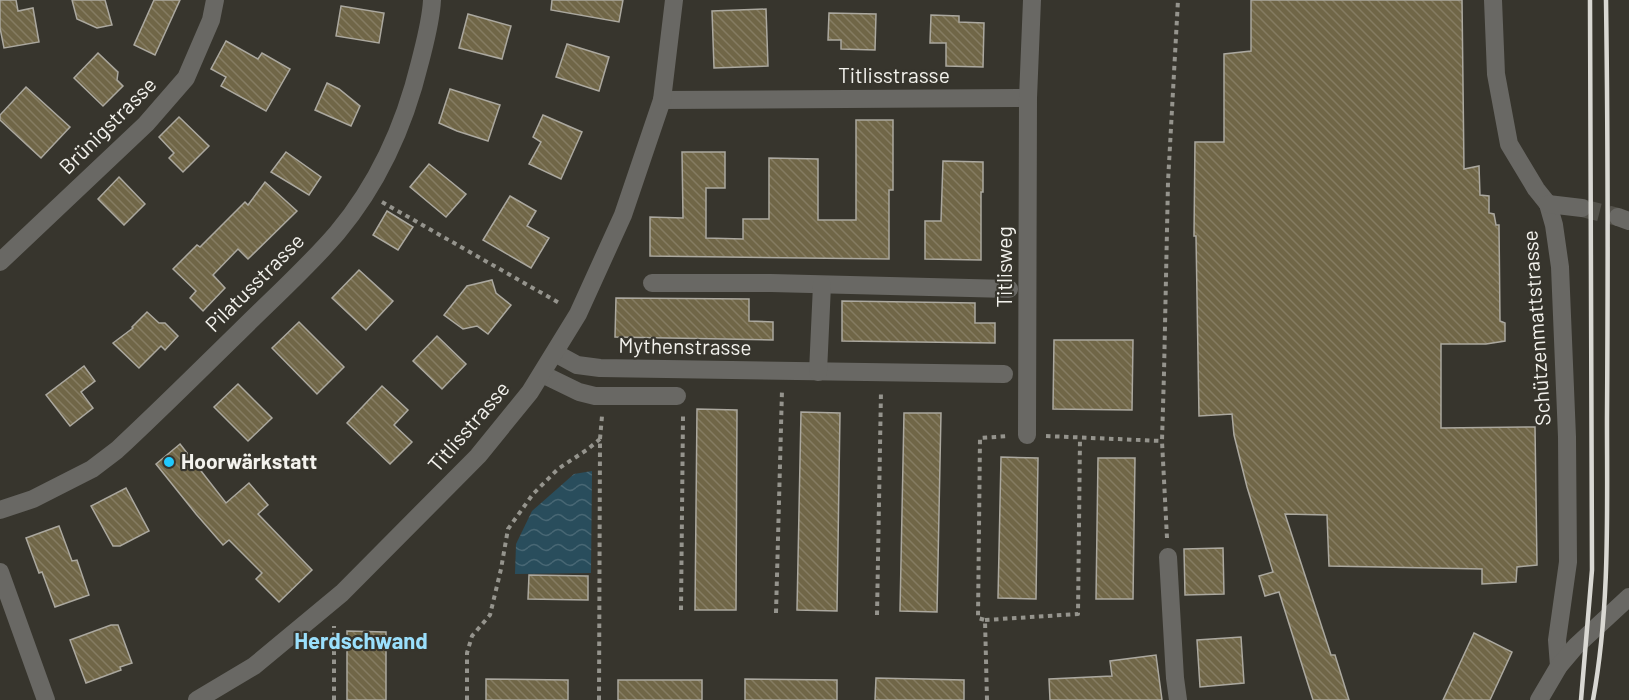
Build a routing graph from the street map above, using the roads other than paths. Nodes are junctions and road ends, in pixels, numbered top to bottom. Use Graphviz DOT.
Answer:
graph roads {
  1 [pos="215,0"];
  2 [pos="432,0"];
  3 [pos="674,0"];
  4 [pos="1032,0"];
  5 [pos="1493,0"];
  6 [pos="1028,98"];
  7 [pos="662,100"];
  8 [pos="1548,204"];
  9 [pos="1582,208"];
  10 [pos="0,262"];
  11 [pos="652,283"];
  12 [pos="822,285"];
  13 [pos="1009,289"];
  14 [pos="555,353"];
  15 [pos="818,372"];
  16 [pos="542,374"];
  17 [pos="1004,374"];
  18 [pos="680,402"];
  19 [pos="1027,435"];
  20 [pos="0,510"];
  21 [pos="1168,557"];
  22 [pos="0,572"];
  23 [pos="1626,600"];
  24 [pos="1559,666"];
  25 [pos="46,700"];
  26 [pos="197,700"];
  27 [pos="1178,700"];
  28 [pos="1539,700"];
  1 -- 10 [label="street, Brünigstrasse"];
  2 -- 20 [label="street, Pilatusstrasse"];
  3 -- 7 [label="street, Titlisstrasse"];
  4 -- 6 [label="street"];
  5 -- 8 [label="street, Schützenmattstrasse"];
  6 -- 7 [label="street, Titlisstrasse"];
  6 -- 19 [label="street, Titlisweg"];
  7 -- 14 [label="street, Titlisstrasse"];
  8 -- 9 [label="street"];
  8 -- 24 [label="street, Schützenmattstrasse"];
  11 -- 12 [label="street"];
  12 -- 13 [label="street"];
  12 -- 15 [label="street"];
  14 -- 15 [label="street, Mythenstrasse"];
  14 -- 16 [label="street, Titlisstrasse"];
  15 -- 17 [label="street, Mythenstrasse"];
  16 -- 18 [label="street"];
  16 -- 26 [label="street, Titlisstrasse"];
  21 -- 27 [label="street"];
  22 -- 25 [label="street"];
  23 -- 24 [label="street"];
  24 -- 28 [label="street"];
}
